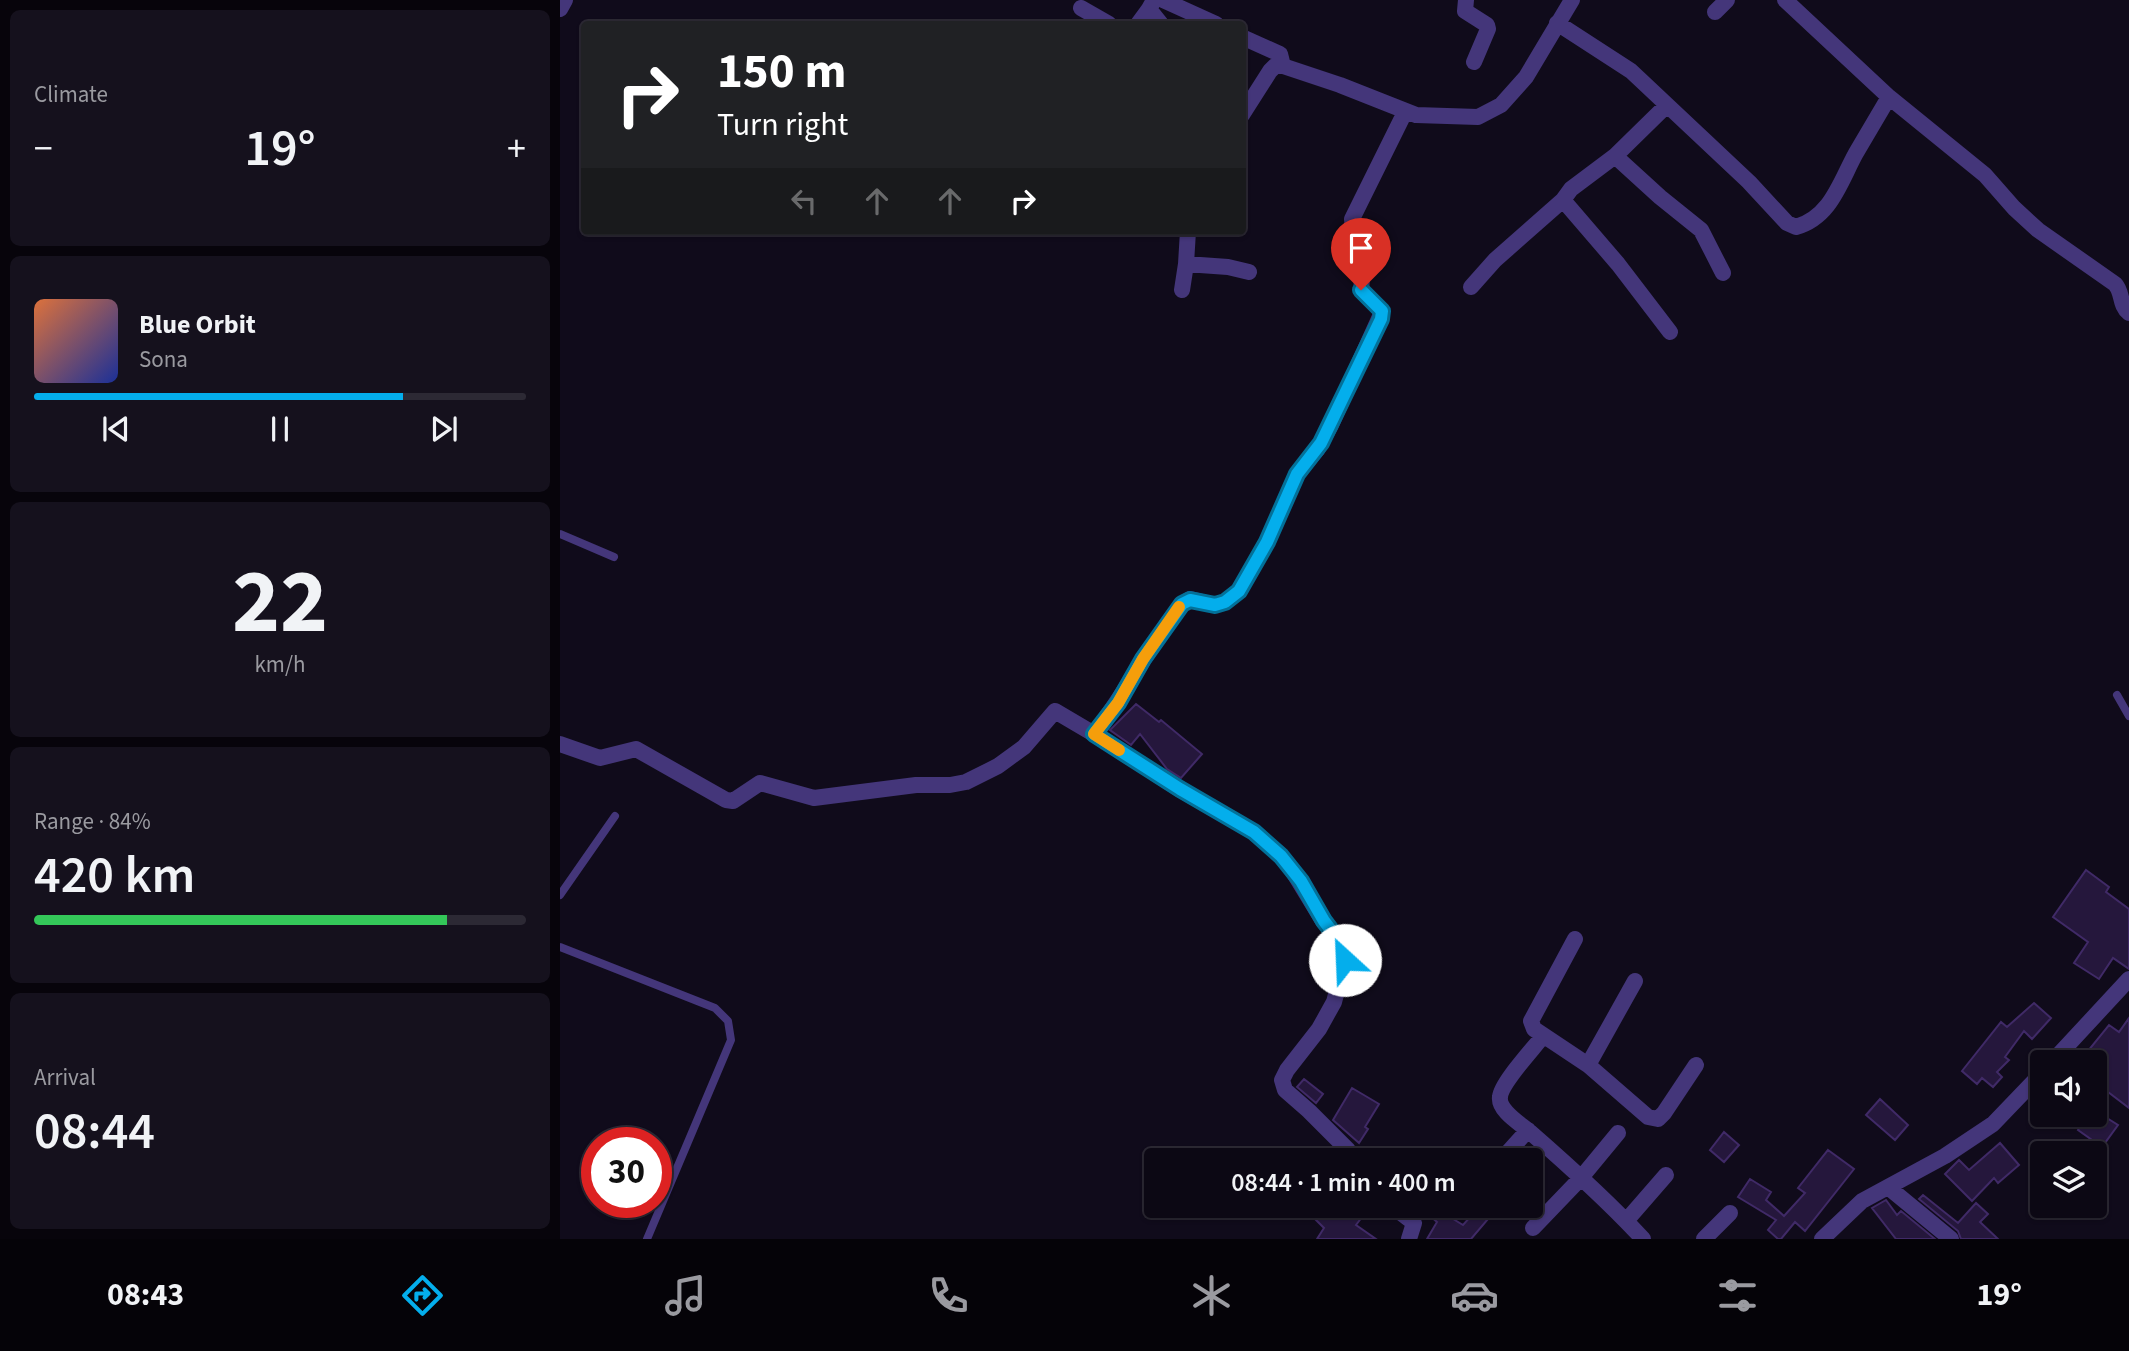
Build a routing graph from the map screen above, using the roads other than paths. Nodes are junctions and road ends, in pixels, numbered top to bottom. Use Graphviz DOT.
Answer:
graph roads {
  1 [pos="565,0"];
  2 [pos="1466,0"];
  3 [pos="1572,0"];
  4 [pos="1727,0"];
  5 [pos="1785,0"];
  6 [pos="1155,3"];
  7 [pos="1081,8"];
  8 [pos="560,9"];
  9 [pos="1715,12"];
  10 [pos="1104,21"];
  11 [pos="1140,21"];
  12 [pos="1160,21"];
  13 [pos="1207,21"];
  14 [pos="1557,23"];
  15 [pos="1246,39"];
  16 [pos="1474,62"];
  17 [pos="1283,66"];
  18 [pos="1889,97"];
  19 [pos="1666,106"];
  20 [pos="1246,108"];
  21 [pos="1405,112"];
  22 [pos="1615,156"];
  23 [pos="1563,200"];
  24 [pos="1188,235"];
  25 [pos="1186,264"];
  26 [pos="1249,272"];
  27 [pos="1723,272"];
  28 [pos="1471,287"];
  29 [pos="1182,290"];
  30 [pos="2129,313"];
  31 [pos="1670,332"];
  32 [pos="560,534"];
  33 [pos="614,557"];
  34 [pos="2117,695"];
  35 [pos="2129,716"];
  36 [pos="1094,734"];
  37 [pos="560,744"];
  38 [pos="615,816"];
  39 [pos="560,895"];
  40 [pos="1575,939"];
  41 [pos="560,947"];
  42 [pos="2129,979"];
  43 [pos="1635,981"];
  44 [pos="1543,1036"];
  45 [pos="2063,1050"];
  46 [pos="1588,1065"];
  47 [pos="1696,1065"];
  48 [pos="2030,1085"];
  49 [pos="1528,1130"];
  50 [pos="1618,1133"];
  51 [pos="1346,1148"];
  52 [pos="1512,1148"];
  53 [pos="1666,1175"];
  54 [pos="1580,1179"];
  55 [pos="1888,1187"];
  56 [pos="1730,1213"];
  57 [pos="1408,1218"];
  58 [pos="1626,1221"];
  59 [pos="1533,1228"];
  60 [pos="646,1239"];
  61 [pos="1409,1239"];
  62 [pos="1643,1239"];
  63 [pos="1704,1239"];
  64 [pos="1822,1239"];
  65 [pos="1951,1239"];
  1 -- 8 [label="street"];
  2 -- 16 [label="street"];
  3 -- 14 [label="street"];
  4 -- 9 [label="street"];
  5 -- 18 [label="street"];
  6 -- 11 [label="street"];
  6 -- 12 [label="street"];
  6 -- 13 [label="street"];
  7 -- 10 [label="street"];
  14 -- 19 [label="street"];
  14 -- 21 [label="street"];
  15 -- 17 [label="street"];
  17 -- 20 [label="street"];
  17 -- 21 [label="street"];
  18 -- 19 [label="street"];
  18 -- 30 [label="street"];
  19 -- 22 [label="street"];
  21 -- 36 [label="street"];
  22 -- 23 [label="street"];
  22 -- 27 [label="street"];
  23 -- 28 [label="street"];
  23 -- 31 [label="street"];
  24 -- 25 [label="street"];
  25 -- 26 [label="street"];
  25 -- 29 [label="street"];
  32 -- 33 [label="lane"];
  34 -- 35 [label="lane"];
  36 -- 37 [label="street"];
  36 -- 51 [label="street"];
  38 -- 39 [label="lane"];
  40 -- 44 [label="street"];
  41 -- 60 [label="lane"];
  42 -- 45 [label="street"];
  43 -- 46 [label="street"];
  44 -- 46 [label="street"];
  44 -- 49 [label="street"];
  46 -- 47 [label="street"];
  48 -- 55 [label="street"];
  49 -- 52 [label="street"];
  49 -- 54 [label="street"];
  50 -- 54 [label="street"];
  53 -- 58 [label="street"];
  54 -- 58 [label="street"];
  54 -- 59 [label="street"];
  55 -- 64 [label="street"];
  55 -- 65 [label="street"];
  56 -- 63 [label="street"];
  57 -- 61 [label="street"];
  58 -- 62 [label="street"];
}
